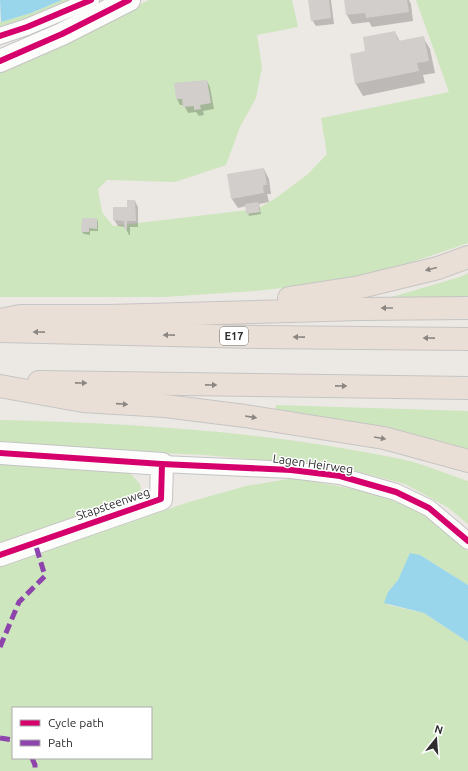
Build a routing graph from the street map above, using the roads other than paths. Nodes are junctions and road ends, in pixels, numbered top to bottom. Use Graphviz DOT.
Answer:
graph roads {
  1 [pos="91,0"];
  2 [pos="129,0"];
  3 [pos="0,36"];
  4 [pos="0,61"];
  5 [pos="468,257"];
  6 [pos="468,308"];
  7 [pos="109,316"];
  8 [pos="0,320"];
  9 [pos="0,331"];
  10 [pos="468,339"];
  11 [pos="0,382"];
  12 [pos="0,386"];
  13 [pos="468,388"];
  14 [pos="0,453"];
  15 [pos="468,461"];
  16 [pos="162,464"];
  17 [pos="468,541"];
  18 [pos="0,555"];
  1 -- 3 [label="street"];
  2 -- 4 [label="street"];
  5 -- 7 [label="highway, one-way"];
  6 -- 7 [label="highway, one-way"];
  7 -- 8 [label="highway"];
  10 -- 9 [label="highway, E17, one-way"];
  11 -- 13 [label="highway, one-way"];
  12 -- 15 [label="highway, one-way"];
  14 -- 16 [label="street"];
  16 -- 17 [label="street, Lagen Heirweg"];
  16 -- 18 [label="street, Stapsteenweg"];
}
